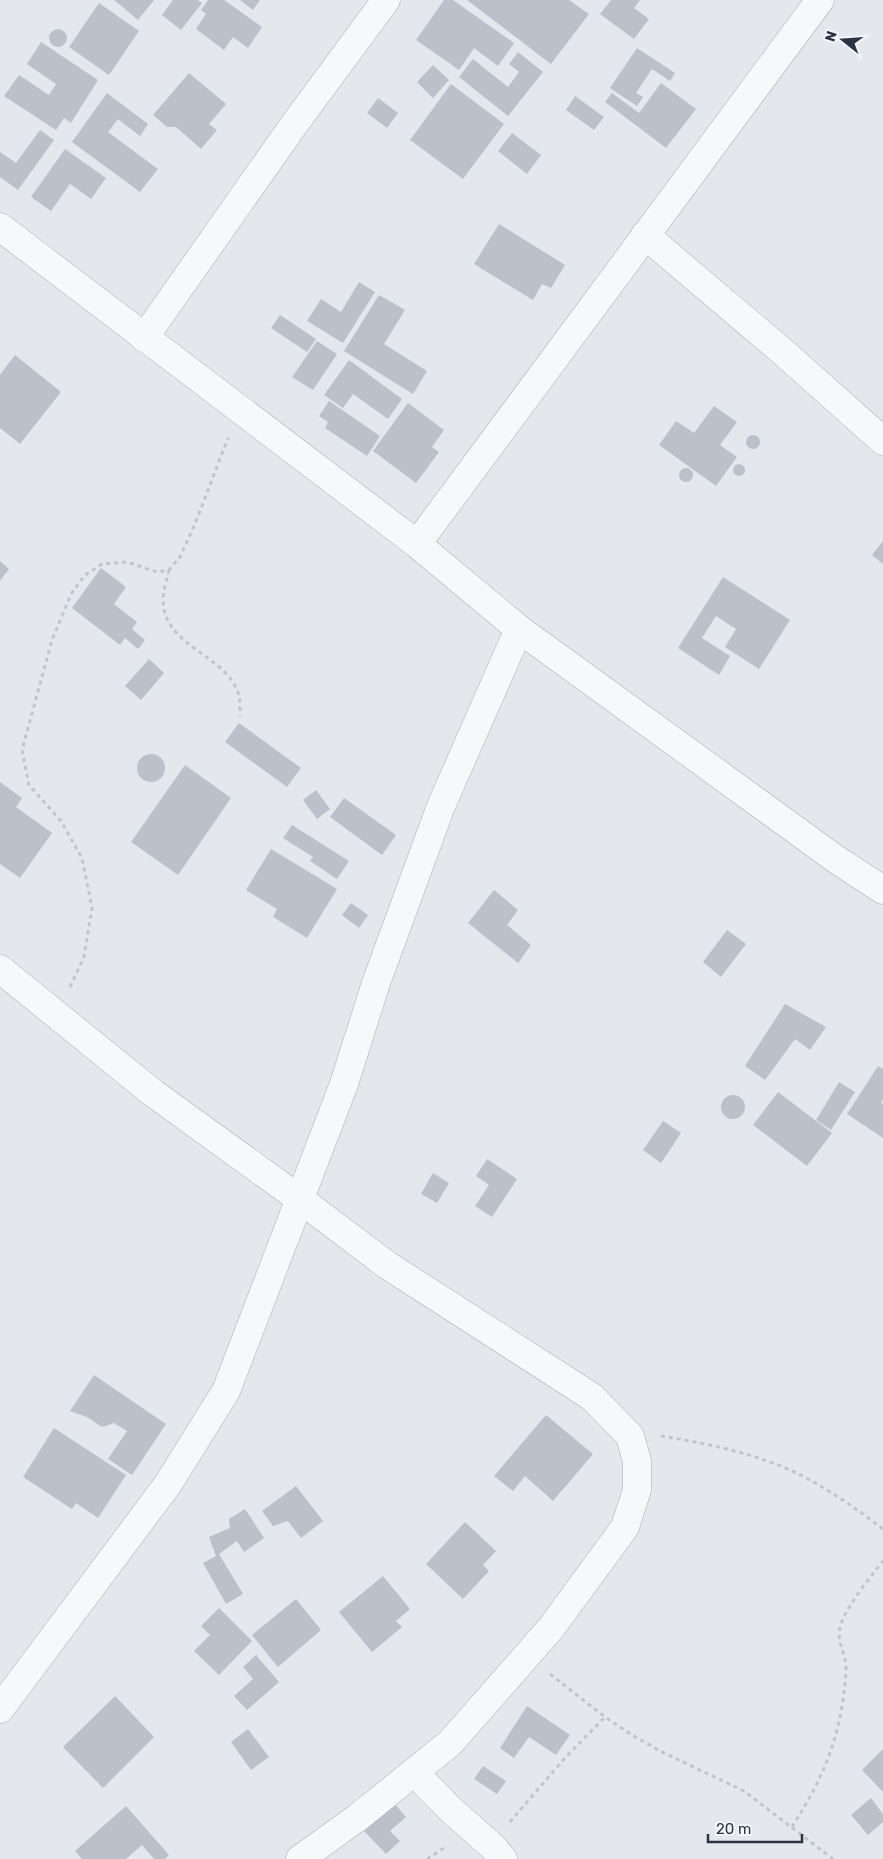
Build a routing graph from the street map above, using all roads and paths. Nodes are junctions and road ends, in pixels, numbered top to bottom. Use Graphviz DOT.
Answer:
graph roads {
  1 [pos="386,0"];
  2 [pos="820,0"];
  3 [pos="0,227"];
  4 [pos="645,235"];
  5 [pos="144,338"];
  6 [pos="238,410"];
  7 [pos="883,441"];
  8 [pos="417,544"];
  9 [pos="169,570"];
  10 [pos="520,629"];
  11 [pos="240,716"];
  12 [pos="883,890"];
  13 [pos="0,969"];
  14 [pos="57,1014"];
  15 [pos="301,1200"];
  16 [pos="630,1436"];
  17 [pos="883,1529"];
  18 [pos="883,1561"];
  19 [pos="524,1658"];
  20 [pos="9,1681"];
  21 [pos="0,1710"];
  22 [pos="605,1717"];
  23 [pos="414,1772"];
  24 [pos="792,1827"];
  25 [pos="498,1853"];
  26 [pos="300,1859"];
  27 [pos="833,1859"];
  1 -- 5 [label="street"];
  2 -- 4 [label="street"];
  3 -- 5 [label="street"];
  4 -- 7 [label="street"];
  4 -- 8 [label="street"];
  5 -- 6 [label="street"];
  6 -- 8 [label="street"];
  6 -- 9 [label="path"];
  8 -- 10 [label="street"];
  9 -- 11 [label="path"];
  9 -- 14 [label="path"];
  10 -- 12 [label="street"];
  10 -- 15 [label="street"];
  13 -- 14 [label="street"];
  14 -- 15 [label="street"];
  15 -- 16 [label="street"];
  15 -- 20 [label="street"];
  16 -- 17 [label="path"];
  16 -- 19 [label="street"];
  18 -- 24 [label="path"];
  19 -- 22 [label="path"];
  19 -- 23 [label="street"];
  20 -- 21 [label="street"];
  22 -- 24 [label="path"];
  22 -- 25 [label="path"];
  23 -- 25 [label="street"];
  23 -- 26 [label="street"];
  24 -- 27 [label="path"];
}
